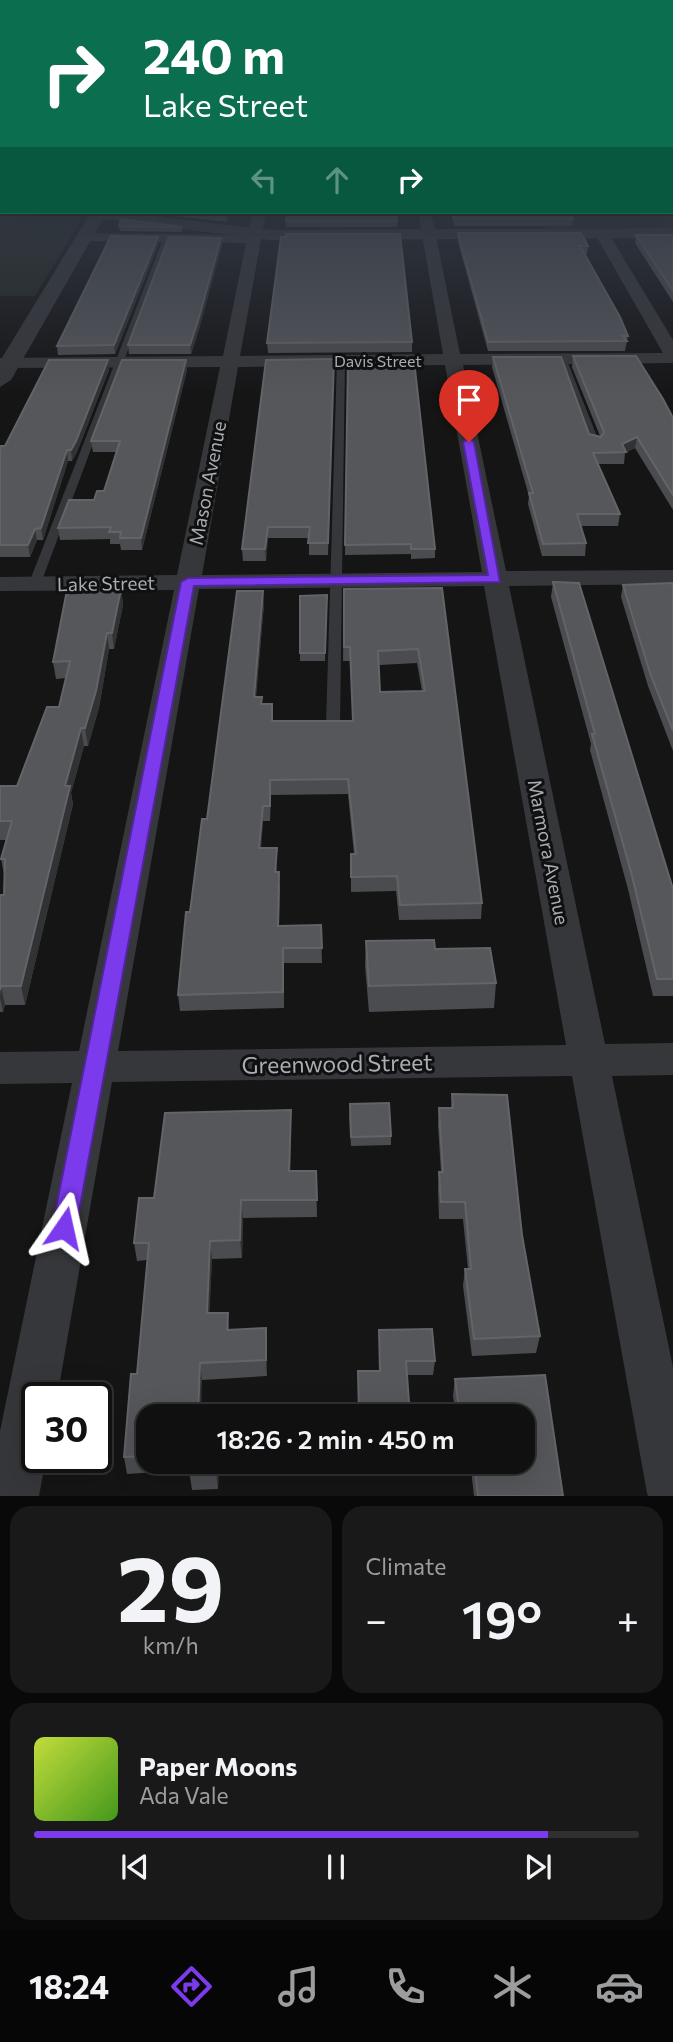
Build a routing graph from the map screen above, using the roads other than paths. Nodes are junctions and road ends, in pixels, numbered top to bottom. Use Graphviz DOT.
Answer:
graph roads {
  1 [pos="72,256"];
  2 [pos="160,256"];
  3 [pos="251,256"];
  4 [pos="433,256"];
  5 [pos="615,256"];
  6 [pos="673,356"];
  7 [pos="562,358"];
  8 [pos="453,359"];
  9 [pos="341,360"];
  10 [pos="230,361"];
  11 [pos="118,362"];
  12 [pos="3,369"];
  13 [pos="594,444"];
  14 [pos="673,577"];
  15 [pos="495,579"];
  16 [pos="337,580"];
  17 [pos="188,582"];
  18 [pos="35,583"];
  19 [pos="0,584"];
  20 [pos="333,724"];
  21 [pos="673,1059"];
  22 [pos="589,1060"];
  23 [pos="95,1067"];
  24 [pos="0,1068"];
  25 [pos="673,1493"];
  26 [pos="13,1496"];
  1 -- 12 [label="street"];
  2 -- 11 [label="lane"];
  3 -- 10 [label="street, Mason Avenue"];
  4 -- 8 [label="street, Marmora Avenue"];
  5 -- 6 [label="street"];
  6 -- 7 [label="street, Davis Street"];
  7 -- 8 [label="street, Davis Street"];
  7 -- 13 [label="lane"];
  8 -- 9 [label="street, Davis Street"];
  8 -- 15 [label="street, Marmora Avenue"];
  9 -- 10 [label="street, Davis Street"];
  9 -- 16 [label="lane"];
  10 -- 11 [label="street, Davis Street"];
  10 -- 17 [label="street, Mason Avenue"];
  11 -- 12 [label="street, Davis Street"];
  11 -- 18 [label="lane"];
  14 -- 15 [label="street, Lake Street"];
  15 -- 16 [label="street, Lake Street"];
  15 -- 22 [label="street, Marmora Avenue"];
  16 -- 17 [label="street, Lake Street"];
  16 -- 20 [label="lane"];
  17 -- 18 [label="street, Lake Street"];
  17 -- 23 [label="street, Mason Avenue"];
  18 -- 19 [label="street, Lake Street"];
  21 -- 22 [label="street, Greenwood Street"];
  22 -- 23 [label="street, Greenwood Street"];
  22 -- 25 [label="street, Marmora Avenue"];
  23 -- 24 [label="street, Greenwood Street"];
  23 -- 26 [label="street, Mason Avenue"];
}
